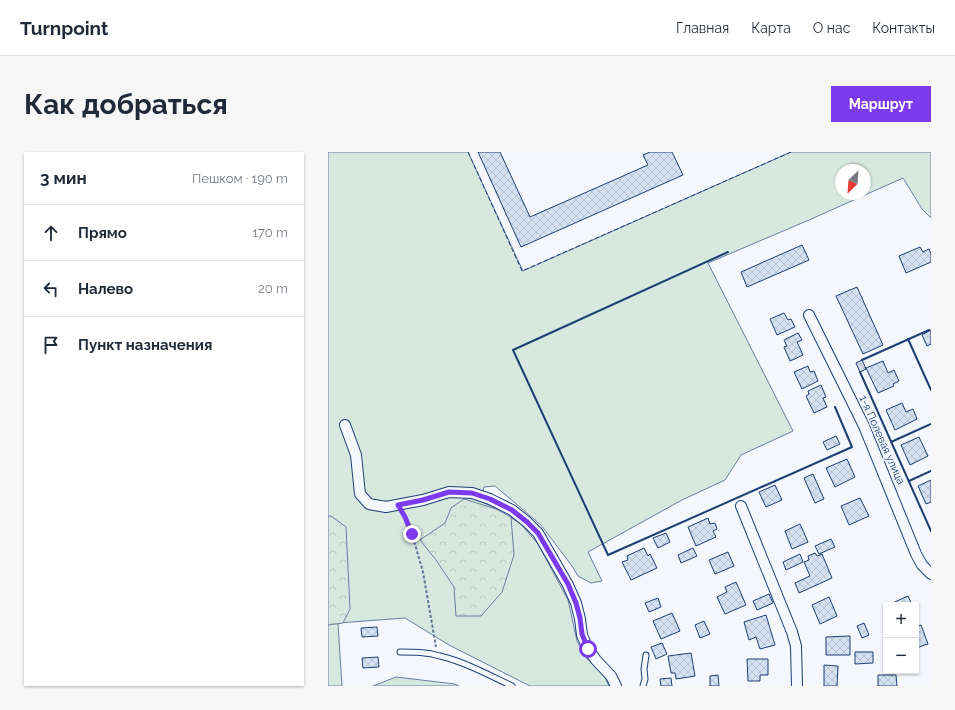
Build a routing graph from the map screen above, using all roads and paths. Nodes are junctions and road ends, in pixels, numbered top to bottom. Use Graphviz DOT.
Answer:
graph roads {
  1 [pos="810,315"];
  2 [pos="345,425"];
  3 [pos="398,505"];
  4 [pos="741,506"];
  5 [pos="931,574"];
  6 [pos="400,652"];
  7 [pos="439,655"];
  8 [pos="646,655"];
  9 [pos="512,686"];
  10 [pos="616,686"];
  11 [pos="643,686"];
  12 [pos="797,686"];
  1 -- 5 [label="street, 1-я Полевая улица"];
  2 -- 3 [label="street"];
  3 -- 7 [label="path"];
  3 -- 10 [label="street"];
  4 -- 12 [label="street"];
  6 -- 7 [label="lane"];
  7 -- 9 [label="lane"];
  8 -- 11 [label="lane"];
}
